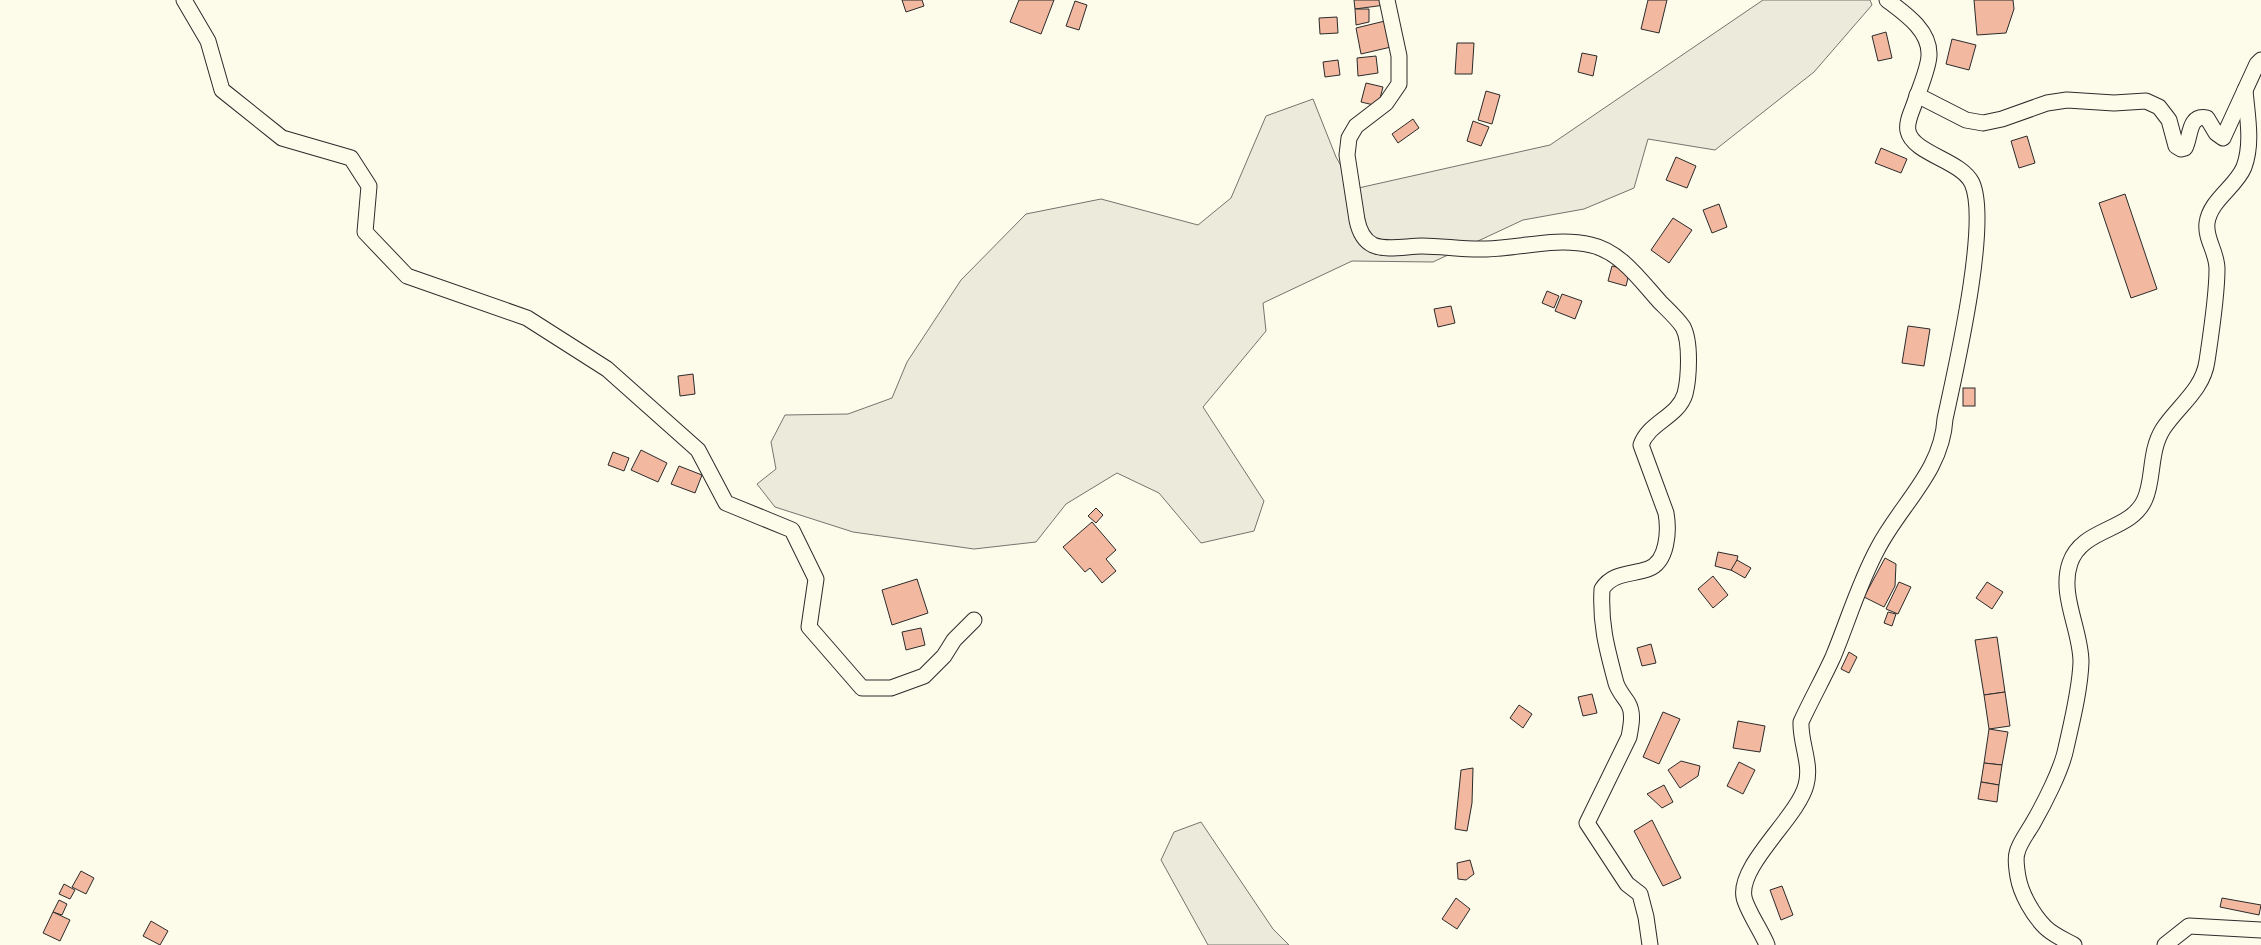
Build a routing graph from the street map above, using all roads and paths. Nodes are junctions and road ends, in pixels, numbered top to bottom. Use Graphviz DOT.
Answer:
graph roads {
  1 [pos="184,0"];
  2 [pos="1387,0"];
  3 [pos="1887,0"];
  4 [pos="2261,60"];
  5 [pos="2245,90"];
  6 [pos="1917,95"];
  7 [pos="974,620"];
  8 [pos="2261,930"];
  9 [pos="1650,945"];
  10 [pos="1767,945"];
  11 [pos="2074,945"];
  12 [pos="2165,945"];
  1 -- 7 [label="street"];
  2 -- 9 [label="street"];
  3 -- 6 [label="street"];
  4 -- 5 [label="street"];
  5 -- 6 [label="street"];
  5 -- 11 [label="street"];
  6 -- 10 [label="street"];
  8 -- 12 [label="street"];
}
